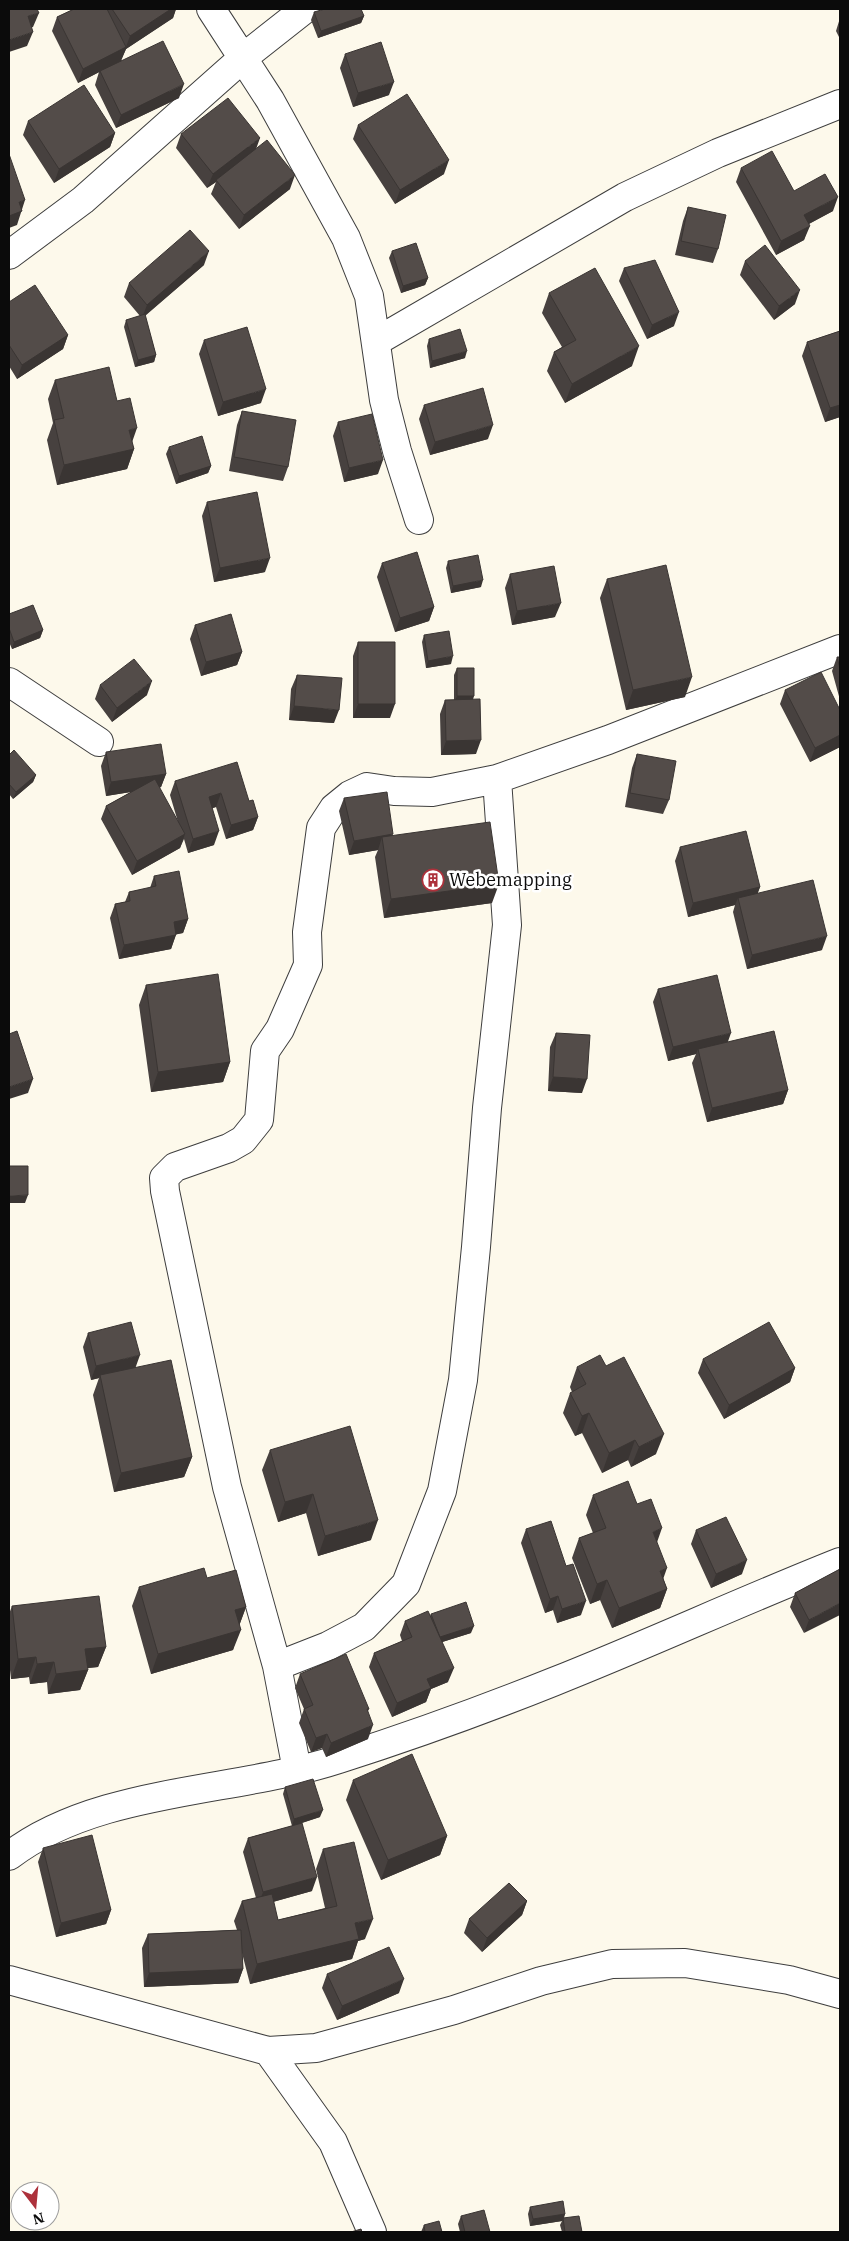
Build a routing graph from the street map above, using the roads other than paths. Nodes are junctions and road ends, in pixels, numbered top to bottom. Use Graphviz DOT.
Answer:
graph roads {
  1 [pos="211,9"];
  2 [pos="305,9"];
  3 [pos="244,57"];
  4 [pos="840,104"];
  5 [pos="9,255"];
  6 [pos="377,341"];
  7 [pos="419,520"];
  8 [pos="840,649"];
  9 [pos="9,682"];
  10 [pos="99,742"];
  11 [pos="497,779"];
  12 [pos="840,1562"];
  13 [pos="277,1666"];
  14 [pos="297,1770"];
  15 [pos="9,1856"];
  16 [pos="9,1980"];
  17 [pos="840,1994"];
  18 [pos="268,2051"];
  19 [pos="370,2228"];
  1 -- 3 [label="street"];
  2 -- 3 [label="street"];
  3 -- 5 [label="street"];
  3 -- 6 [label="street"];
  4 -- 6 [label="street"];
  6 -- 7 [label="street"];
  8 -- 11 [label="street"];
  9 -- 10 [label="street"];
  11 -- 13 [label="street"];
  11 -- 13 [label="street"];
  12 -- 14 [label="street"];
  13 -- 14 [label="street"];
  14 -- 15 [label="street"];
  16 -- 18 [label="street"];
  17 -- 18 [label="street"];
  18 -- 19 [label="street"];
}
